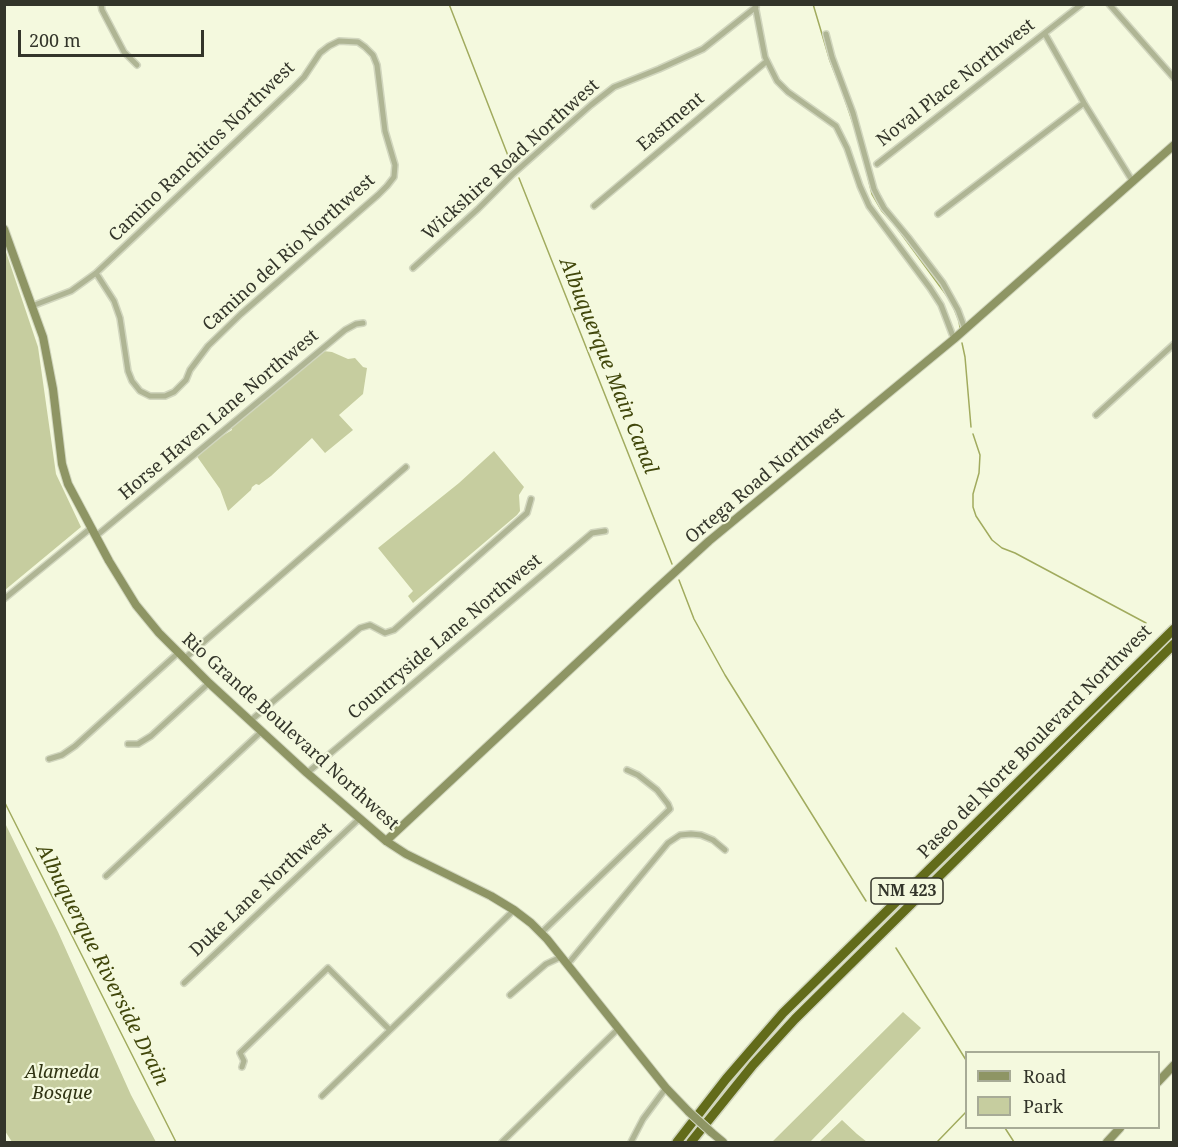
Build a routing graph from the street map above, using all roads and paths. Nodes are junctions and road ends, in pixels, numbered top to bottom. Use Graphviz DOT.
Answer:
graph roads {
  1 [pos="101,4"];
  2 [pos="1083,4"];
  3 [pos="1109,4"];
  4 [pos="755,6"];
  5 [pos="826,34"];
  6 [pos="1045,34"];
  7 [pos="767,61"];
  8 [pos="137,65"];
  9 [pos="1173,78"];
  10 [pos="1084,103"];
  11 [pos="1173,145"];
  12 [pos="877,164"];
  13 [pos="394,177"];
  14 [pos="1133,182"];
  15 [pos="594,206"];
  16 [pos="938,213"];
  17 [pos="4,229"];
  18 [pos="413,268"];
  19 [pos="96,273"];
  20 [pos="32,306"];
  21 [pos="363,323"];
  22 [pos="965,329"];
  23 [pos="954,339"];
  24 [pos="1173,344"];
  25 [pos="1096,415"];
  26 [pos="406,466"];
  27 [pos="531,499"];
  28 [pos="91,528"];
  29 [pos="605,531"];
  30 [pos="96,536"];
  31 [pos="4,599"];
  32 [pos="1173,629"];
  33 [pos="1173,644"];
  34 [pos="181,656"];
  35 [pos="209,683"];
  36 [pos="250,721"];
  37 [pos="262,731"];
  38 [pos="128,744"];
  39 [pos="49,759"];
  40 [pos="627,770"];
  41 [pos="307,773"];
  42 [pos="359,819"];
  43 [pos="386,841"];
  44 [pos="724,850"];
  45 [pos="106,876"];
  46 [pos="514,910"];
  47 [pos="541,933"];
  48 [pos="561,957"];
  49 [pos="567,965"];
  50 [pos="184,983"];
  51 [pos="510,995"];
  52 [pos="618,1029"];
  53 [pos="390,1030"];
  54 [pos="1173,1065"];
  55 [pos="242,1067"];
  56 [pos="1160,1080"];
  57 [pos="666,1088"];
  58 [pos="322,1096"];
  59 [pos="1119,1129"];
  60 [pos="502,1143"];
  61 [pos="631,1143"];
  62 [pos="677,1143"];
  63 [pos="691,1143"];
  64 [pos="723,1143"];
  65 [pos="1107,1143"];
  1 -- 8 [label="street"];
  2 -- 6 [label="street, Noval Place Northwest"];
  3 -- 9 [label="street"];
  4 -- 7 [label="street"];
  4 -- 18 [label="street, Wickshire Road Northwest"];
  5 -- 22 [label="street"];
  6 -- 10 [label="street"];
  6 -- 12 [label="street, Noval Place Northwest"];
  7 -- 15 [label="street, Eastment"];
  7 -- 23 [label="street"];
  10 -- 14 [label="street"];
  10 -- 16 [label="street"];
  11 -- 14 [label="street, Ortega Road Northwest"];
  13 -- 19 [label="street, Camino del Rio Northwest"];
  13 -- 19 [label="street, Camino Ranchitos Northwest"];
  14 -- 22 [label="street, Ortega Road Northwest"];
  17 -- 20 [label="street, Rio Grande Boulevard Northwest"];
  19 -- 20 [label="street, Camino Ranchitos Northwest"];
  20 -- 28 [label="street, Rio Grande Boulevard Northwest"];
  21 -- 30 [label="street, Horse Haven Lane Northwest"];
  22 -- 23 [label="street, Ortega Road Northwest"];
  23 -- 43 [label="street, Ortega Road Northwest"];
  24 -- 25 [label="street"];
  26 -- 34 [label="street"];
  27 -- 36 [label="street"];
  28 -- 30 [label="street, Rio Grande Boulevard Northwest"];
  28 -- 31 [label="street"];
  29 -- 41 [label="street, Countryside Lane Northwest"];
  30 -- 34 [label="street, Rio Grande Boulevard Northwest"];
  32 -- 62 [label="highway, Paseo del Norte Boulevard Northwest / NM 423"];
  33 -- 63 [label="highway, Paseo del Norte Boulevard Northwest / NM 423"];
  34 -- 35 [label="street, Rio Grande Boulevard Northwest"];
  34 -- 39 [label="street"];
  35 -- 36 [label="street, Rio Grande Boulevard Northwest"];
  35 -- 38 [label="street"];
  36 -- 37 [label="street, Rio Grande Boulevard Northwest"];
  37 -- 41 [label="street, Rio Grande Boulevard Northwest"];
  37 -- 45 [label="street"];
  40 -- 47 [label="street"];
  41 -- 42 [label="street, Rio Grande Boulevard Northwest"];
  42 -- 43 [label="street, Rio Grande Boulevard Northwest"];
  42 -- 50 [label="street, Duke Lane Northwest"];
  43 -- 46 [label="street, Rio Grande Boulevard Northwest"];
  44 -- 49 [label="street"];
  46 -- 47 [label="street, Rio Grande Boulevard Northwest"];
  46 -- 53 [label="street"];
  47 -- 48 [label="street, Rio Grande Boulevard Northwest"];
  48 -- 49 [label="street, Rio Grande Boulevard Northwest"];
  48 -- 51 [label="street"];
  49 -- 52 [label="street, Rio Grande Boulevard Northwest"];
  52 -- 57 [label="street, Rio Grande Boulevard Northwest"];
  52 -- 60 [label="street"];
  53 -- 55 [label="street"];
  53 -- 58 [label="street"];
  54 -- 56 [label="street"];
  57 -- 61 [label="street"];
  57 -- 64 [label="street, Rio Grande Boulevard Northwest, bridge"];
  59 -- 65 [label="street"];
}
